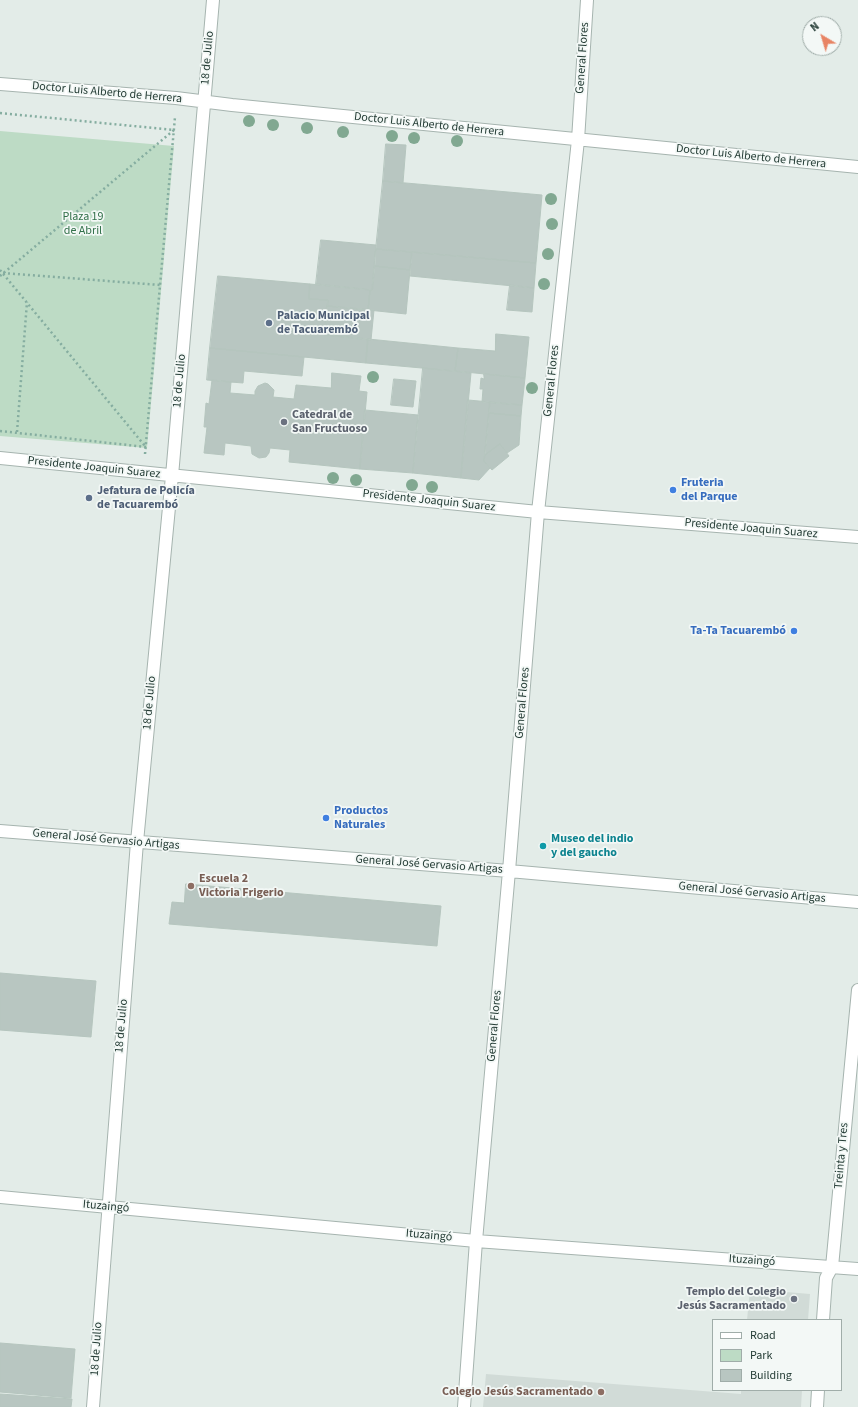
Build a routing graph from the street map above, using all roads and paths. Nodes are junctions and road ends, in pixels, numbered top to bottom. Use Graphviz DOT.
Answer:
graph roads {
  1 [pos="213,0"];
  2 [pos="587,0"];
  3 [pos="0,84"];
  4 [pos="204,102"];
  5 [pos="0,113"];
  6 [pos="174,130"];
  7 [pos="578,140"];
  8 [pos="858,167"];
  9 [pos="0,270"];
  10 [pos="1,274"];
  11 [pos="160,285"];
  12 [pos="27,302"];
  13 [pos="0,431"];
  14 [pos="17,432"];
  15 [pos="147,438"];
  16 [pos="0,458"];
  17 [pos="172,476"];
  18 [pos="538,512"];
  19 [pos="858,537"];
  20 [pos="0,831"];
  21 [pos="137,842"];
  22 [pos="509,871"];
  23 [pos="858,902"];
  24 [pos="858,990"];
  25 [pos="0,1197"];
  26 [pos="108,1207"];
  27 [pos="476,1241"];
  28 [pos="832,1267"];
  29 [pos="858,1269"];
  30 [pos="823,1319"];
  31 [pos="818,1391"];
  32 [pos="92,1407"];
  33 [pos="464,1407"];
  34 [pos="817,1407"];
  1 -- 4 [label="street, 18 de Julio"];
  2 -- 7 [label="street, General Flores"];
  3 -- 4 [label="street, Doctor Luis Alberto de Herrera"];
  4 -- 7 [label="street, Doctor Luis Alberto de Herrera"];
  4 -- 17 [label="street, 18 de Julio"];
  5 -- 6 [label="path"];
  6 -- 10 [label="path"];
  6 -- 11 [label="path"];
  7 -- 8 [label="street, Doctor Luis Alberto de Herrera"];
  7 -- 18 [label="street, General Flores"];
  9 -- 10 [label="path"];
  10 -- 11 [label="path"];
  10 -- 12 [label="path"];
  11 -- 15 [label="path"];
  12 -- 14 [label="path"];
  12 -- 14 [label="path"];
  13 -- 14 [label="path"];
  16 -- 17 [label="street, Presidente Joaquin Suarez"];
  17 -- 18 [label="street, Presidente Joaquin Suarez"];
  17 -- 21 [label="street, 18 de Julio"];
  18 -- 19 [label="street, Presidente Joaquin Suarez"];
  18 -- 22 [label="street, General Flores"];
  20 -- 21 [label="street, General José Gervasio Artigas"];
  21 -- 22 [label="street, General José Gervasio Artigas"];
  21 -- 26 [label="street, 18 de Julio"];
  22 -- 23 [label="street, General José Gervasio Artigas"];
  22 -- 27 [label="street, General Flores"];
  24 -- 28 [label="street, Treinta y Tres"];
  25 -- 26 [label="street, Ituzaingó"];
  26 -- 27 [label="street, Ituzaingó"];
  26 -- 32 [label="street, 18 de Julio"];
  27 -- 28 [label="street, Ituzaingó"];
  27 -- 33 [label="street, General Flores"];
  28 -- 29 [label="street, Ituzaingó"];
  28 -- 30 [label="street, Treinta y Tres"];
  31 -- 34 [label="street"];
}
